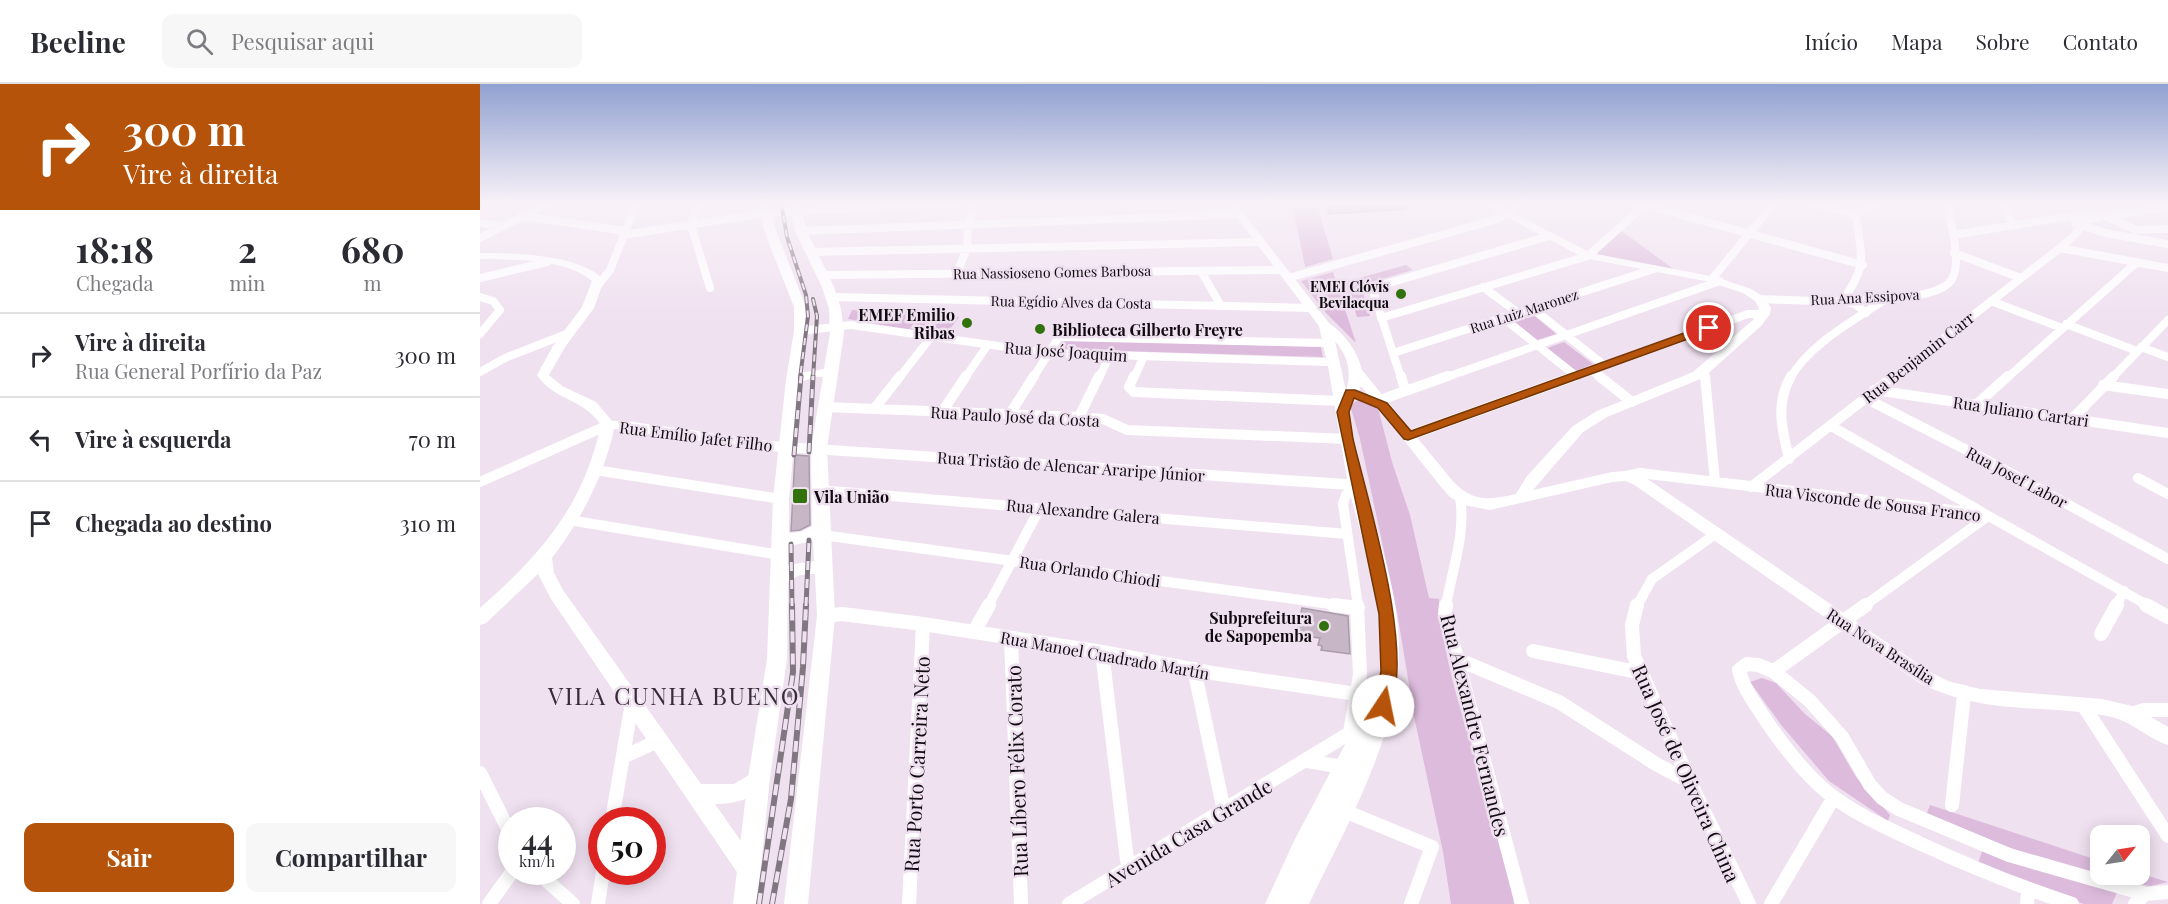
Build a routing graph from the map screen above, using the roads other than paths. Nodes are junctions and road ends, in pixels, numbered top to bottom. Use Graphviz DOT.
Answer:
graph roads {
  1 [pos="621,240"];
  2 [pos="696,240"];
  3 [pos="774,240"];
  4 [pos="805,240"];
  5 [pos="967,240"];
  6 [pos="1420,240"];
  7 [pos="1534,240"];
  8 [pos="1557,240"];
  9 [pos="1606,240"];
  10 [pos="1745,240"];
  11 [pos="1772,240"];
  12 [pos="1861,240"];
  13 [pos="1953,240"];
  14 [pos="2069,240"];
  15 [pos="2147,240"];
  16 [pos="1261,242"];
  17 [pos="2168,244"];
  18 [pos="967,248"];
  19 [pos="2060,248"];
  20 [pos="811,252"];
  21 [pos="1954,253"];
  22 [pos="480,256"];
  23 [pos="1588,256"];
  24 [pos="547,262"];
  25 [pos="2136,262"];
  26 [pos="1863,265"];
  27 [pos="1654,268"];
  28 [pos="2168,268"];
  29 [pos="1201,271"];
  30 [pos="957,273"];
  31 [pos="1285,274"];
  32 [pos="823,275"];
  33 [pos="480,278"];
  34 [pos="2021,278"];
  35 [pos="1716,280"];
  36 [pos="599,284"];
  37 [pos="1483,287"];
  38 [pos="710,288"];
  39 [pos="480,297"];
  40 [pos="832,297"];
  41 [pos="1886,299"];
  42 [pos="1842,300"];
  43 [pos="1991,301"];
  44 [pos="1221,306"];
  45 [pos="1763,307"];
  46 [pos="1311,308"];
  47 [pos="1532,308"];
  48 [pos="1517,312"];
  49 [pos="498,313"];
  50 [pos="1866,313"];
  51 [pos="1502,317"];
  52 [pos="1381,318"];
  53 [pos="480,319"];
  54 [pos="2168,320"];
  55 [pos="837,325"];
  56 [pos="1325,326"];
  57 [pos="2064,326"];
  58 [pos="801,332"];
  59 [pos="569,333"];
  60 [pos="480,334"];
  61 [pos="1567,335"];
  62 [pos="931,337"];
  63 [pos="1329,345"];
  64 [pos="1537,345"];
  65 [pos="987,346"];
  66 [pos="2139,349"];
  67 [pos="1349,352"];
  68 [pos="1047,353"];
  69 [pos="1394,353"];
  70 [pos="1110,355"];
  71 [pos="1144,356"];
  72 [pos="2168,357"];
  73 [pos="1333,362"];
  74 [pos="1605,366"];
  75 [pos="1355,370"];
  76 [pos="1591,370"];
  77 [pos="1704,371"];
  78 [pos="480,372"];
  79 [pos="832,373"];
  80 [pos="1576,376"];
  81 [pos="793,380"];
  82 [pos="2103,385"];
  83 [pos="1406,390"];
  84 [pos="1874,390"];
  85 [pos="2168,394"];
  86 [pos="1865,398"];
  87 [pos="1345,402"];
  88 [pos="1632,402"];
  89 [pos="1381,403"];
  90 [pos="1976,405"];
  91 [pos="824,407"];
  92 [pos="874,409"];
  93 [pos="942,412"];
  94 [pos="1010,414"];
  95 [pos="1079,417"];
  96 [pos="2072,419"];
  97 [pos="608,425"];
  98 [pos="1831,426"];
  99 [pos="2168,433"];
  100 [pos="1408,436"];
  101 [pos="1347,439"];
  102 [pos="785,447"];
  103 [pos="819,448"];
  104 [pos="1789,459"];
  105 [pos="595,470"];
  106 [pos="2138,478"];
  107 [pos="1652,479"];
  108 [pos="480,482"];
  109 [pos="1715,482"];
  110 [pos="1750,487"];
  111 [pos="819,490"];
  112 [pos="2168,494"];
  113 [pos="1352,495"];
  114 [pos="1521,498"];
  115 [pos="780,500"];
  116 [pos="1468,504"];
  117 [pos="1040,508"];
  118 [pos="1987,515"];
  119 [pos="569,520"];
  120 [pos="822,532"];
  121 [pos="1717,533"];
  122 [pos="1347,534"];
  123 [pos="780,548"];
  124 [pos="544,557"];
  125 [pos="2168,559"];
  126 [pos="1013,561"];
  127 [pos="824,567"];
  128 [pos="780,577"];
  129 [pos="2124,591"];
  130 [pos="1358,608"];
  131 [pos="826,616"];
  132 [pos="2168,617"];
  133 [pos="480,618"];
  134 [pos="1843,622"];
  135 [pos="923,624"];
  136 [pos="974,632"];
  137 [pos="2101,634"];
  138 [pos="1011,638"];
  139 [pos="1533,651"];
  140 [pos="1102,652"];
  141 [pos="1457,659"];
  142 [pos="1194,669"];
  143 [pos="1773,671"];
  144 [pos="1642,673"];
  145 [pos="1964,694"];
  146 [pos="1358,696"];
  147 [pos="1383,702"];
  148 [pos="632,704"];
  149 [pos="2083,705"];
  150 [pos="2168,710"];
  151 [pos="2132,714"];
  152 [pos="1358,728"];
  153 [pos="2168,737"];
  154 [pos="660,740"];
  155 [pos="623,757"];
  156 [pos="1308,760"];
  157 [pos="1352,768"];
  158 [pos="480,773"];
  159 [pos="759,778"];
  160 [pos="1690,782"];
  161 [pos="694,792"];
  162 [pos="1834,797"];
  163 [pos="1952,805"];
  164 [pos="614,807"];
  165 [pos="498,809"];
  166 [pos="1342,810"];
  167 [pos="1224,811"];
  168 [pos="2168,836"];
  169 [pos="1302,846"];
  170 [pos="1128,868"];
  171 [pos="749,871"];
  172 [pos="503,885"];
  173 [pos="552,885"];
  174 [pos="601,885"];
  175 [pos="2168,892"];
  176 [pos="2027,897"];
  177 [pos="2140,899"];
  178 [pos="489,904"];
  179 [pos="573,904"];
  180 [pos="598,904"];
  181 [pos="745,904"];
  182 [pos="796,904"];
  183 [pos="909,904"];
  184 [pos="1021,904"];
  185 [pos="1068,904"];
  186 [pos="1276,904"];
  187 [pos="1291,904"];
  188 [pos="1297,904"];
  189 [pos="1411,904"];
  190 [pos="1522,904"];
  191 [pos="1749,904"];
  192 [pos="1771,904"];
  193 [pos="2072,904"];
  1 -- 36 [label="street"];
  2 -- 38 [label="street"];
  3 -- 58 [label="main road"];
  4 -- 20 [label="main road"];
  5 -- 18 [label="street"];
  6 -- 31 [label="street, Rua Nassioseno Gomes Barbosa"];
  7 -- 52 [label="street"];
  8 -- 23 [label="main road"];
  9 -- 23 [label="street"];
  10 -- 35 [label="street"];
  11 -- 26 [label="street"];
  12 -- 26 [label="street"];
  13 -- 21 [label="street, Rua Ana Essipova"];
  14 -- 19 [label="street, Rua Benjamin Carr"];
  15 -- 17 [label="street"];
  16 -- 18 [label="street"];
  16 -- 31 [label="main road"];
  18 -- 20 [label="street"];
  18 -- 30 [label="street"];
  19 -- 25 [label="street"];
  19 -- 34 [label="street, Rua Benjamin Carr"];
  20 -- 32 [label="main road"];
  21 -- 34 [label="street"];
  21 -- 41 [label="street, Rua Ana Essipova"];
  22 -- 24 [label="main road"];
  23 -- 27 [label="main road"];
  23 -- 37 [label="street"];
  24 -- 33 [label="street"];
  24 -- 36 [label="main road"];
  25 -- 28 [label="street"];
  25 -- 57 [label="street"];
  26 -- 42 [label="street"];
  27 -- 35 [label="main road"];
  27 -- 47 [label="street, Rua Luiz Maronez"];
  29 -- 30 [label="street, Rua Nassioseno Gomes Barbosa"];
  29 -- 31 [label="street, Rua Nassioseno Gomes Barbosa"];
  29 -- 44 [label="street"];
  30 -- 32 [label="street, Rua Nassioseno Gomes Barbosa"];
  31 -- 46 [label="main road"];
  32 -- 40 [label="main road"];
  34 -- 43 [label="street, Rua Benjamin Carr"];
  35 -- 45 [label="main road"];
  35 -- 61 [label="street"];
  36 -- 59 [label="main road"];
  37 -- 48 [label="street"];
  37 -- 52 [label="street"];
  39 -- 49 [label="street"];
  40 -- 44 [label="street, Rua Egídio Alves da Costa"];
  40 -- 55 [label="main road"];
  41 -- 42 [label="street, Rua Ana Essipova"];
  41 -- 50 [label="street"];
  42 -- 45 [label="street, Rua Ana Essipova"];
  42 -- 50 [label="street"];
  43 -- 57 [label="street"];
  43 -- 84 [label="street, Rua Benjamin Carr"];
  44 -- 46 [label="street, Rua Egídio Alves da Costa"];
  45 -- 74 [label="street, Rua Ana Essipova"];
  45 -- 77 [label="main road"];
  46 -- 56 [label="main road"];
  47 -- 48 [label="street, Rua Luiz Maronez"];
  47 -- 61 [label="street"];
  48 -- 51 [label="street, Rua Luiz Maronez"];
  49 -- 53 [label="street"];
  49 -- 60 [label="street"];
  50 -- 104 [label="street"];
  51 -- 64 [label="street"];
  51 -- 69 [label="street, Rua Luiz Maronez"];
  52 -- 69 [label="street"];
  54 -- 66 [label="street"];
  55 -- 58 [label="main road, Rua José Joaquim"];
  55 -- 62 [label="main road, Rua José Joaquim"];
  55 -- 79 [label="main road"];
  56 -- 63 [label="main road"];
  56 -- 67 [label="main road"];
  57 -- 66 [label="street"];
  57 -- 90 [label="street"];
  58 -- 81 [label="main road"];
  59 -- 78 [label="street"];
  59 -- 97 [label="main road"];
  61 -- 64 [label="street"];
  61 -- 74 [label="street"];
  62 -- 65 [label="main road, Rua José Joaquim"];
  62 -- 92 [label="street"];
  63 -- 67 [label="main road"];
  63 -- 68 [label="street"];
  63 -- 73 [label="main road"];
  64 -- 80 [label="street"];
  64 -- 83 [label="street"];
  65 -- 68 [label="main road, Rua José Joaquim"];
  65 -- 93 [label="street"];
  66 -- 72 [label="street"];
  66 -- 82 [label="street"];
  67 -- 75 [label="main road"];
  68 -- 70 [label="main road, Rua José Joaquim"];
  68 -- 94 [label="street"];
  69 -- 83 [label="street"];
  70 -- 71 [label="main road, Rua José Joaquim"];
  70 -- 95 [label="street"];
  71 -- 73 [label="main road, Rua José Joaquim"];
  71 -- 87 [label="street"];
  73 -- 87 [label="main road"];
  74 -- 76 [label="street, Rua Ana Essipova"];
  75 -- 87 [label="main road"];
  75 -- 89 [label="main road"];
  76 -- 80 [label="street, Rua Ana Essipova"];
  76 -- 88 [label="street"];
  77 -- 88 [label="main road"];
  77 -- 109 [label="street"];
  79 -- 81 [label="main road"];
  79 -- 91 [label="main road"];
  80 -- 100 [label="street, Rua Ana Essipova"];
  81 -- 102 [label="main road"];
  82 -- 85 [label="street"];
  82 -- 96 [label="street"];
  83 -- 89 [label="street"];
  84 -- 86 [label="street, Rua Benjamin Carr"];
  84 -- 90 [label="street, Rua Juliano Cartari"];
  86 -- 98 [label="street, Rua Benjamin Carr"];
  86 -- 125 [label="street, Rua Josef Labor"];
  87 -- 89 [label="main road"];
  87 -- 101 [label="main road"];
  88 -- 114 [label="main road"];
  89 -- 100 [label="main road"];
  90 -- 96 [label="street, Rua Juliano Cartari"];
  91 -- 92 [label="street, Rua Paulo José da Costa"];
  91 -- 103 [label="main road"];
  92 -- 93 [label="street, Rua Paulo José da Costa"];
  93 -- 94 [label="street, Rua Paulo José da Costa"];
  94 -- 95 [label="street, Rua Paulo José da Costa"];
  95 -- 101 [label="street, Rua Paulo José da Costa"];
  96 -- 99 [label="street, Rua Juliano Cartari"];
  97 -- 102 [label="main road, Rua Emílio Jafet Filho"];
  97 -- 105 [label="main road"];
  97 -- 108 [label="street"];
  98 -- 104 [label="street, Rua Benjamin Carr"];
  98 -- 118 [label="street"];
  100 -- 116 [label="main road"];
  101 -- 113 [label="main road"];
  102 -- 103 [label="main road, Rua Tristão de Alencar Araripe Júnior"];
  102 -- 115 [label="main road"];
  103 -- 111 [label="main road"];
  103 -- 113 [label="main road, Rua Tristão de Alencar Araripe Júnior"];
  104 -- 110 [label="street, Rua Benjamin Carr"];
  105 -- 115 [label="street"];
  105 -- 119 [label="main road"];
  106 -- 112 [label="street"];
  107 -- 109 [label="street, Rua Visconde de Sousa Franco"];
  107 -- 114 [label="main road, Rua Nova Brasília"];
  107 -- 121 [label="main road, Rua Nova Brasília"];
  109 -- 110 [label="street, Rua Visconde de Sousa Franco"];
  110 -- 118 [label="street, Rua Visconde de Sousa Franco"];
  111 -- 117 [label="street, Rua Alexandre Galera"];
  111 -- 120 [label="main road"];
  113 -- 122 [label="street"];
  113 -- 147 [label="main road"];
  114 -- 116 [label="main road"];
  115 -- 123 [label="main road"];
  116 -- 141 [label="street, Rua Alexandre Fernandes"];
  117 -- 122 [label="street, Rua Alexandre Galera"];
  117 -- 126 [label="street"];
  118 -- 129 [label="street, Rua Visconde de Sousa Franco"];
  118 -- 134 [label="street"];
  119 -- 123 [label="street"];
  119 -- 124 [label="main road"];
  120 -- 123 [label="main road"];
  120 -- 126 [label="street, Rua Orlando Chiodi"];
  120 -- 127 [label="main road"];
  121 -- 134 [label="main road, Rua Nova Brasília"];
  121 -- 144 [label="street, Rua José de Oliveira China"];
  122 -- 130 [label="street"];
  123 -- 128 [label="main road"];
  124 -- 133 [label="main road"];
  124 -- 148 [label="main road"];
  126 -- 130 [label="street, Rua Orlando Chiodi"];
  126 -- 136 [label="street"];
  127 -- 128 [label="main road"];
  127 -- 131 [label="main road"];
  128 -- 159 [label="main road"];
  129 -- 132 [label="street, Rua Visconde de Sousa Franco"];
  129 -- 137 [label="street"];
  130 -- 146 [label="street"];
  131 -- 135 [label="street, Rua Manoel Cuadrado Martín"];
  131 -- 182 [label="main road"];
  134 -- 143 [label="street"];
  134 -- 145 [label="main road, Rua Nova Brasília"];
  135 -- 136 [label="street, Rua Manoel Cuadrado Martín"];
  135 -- 183 [label="street, Rua Porto Carreira Neto"];
  136 -- 138 [label="street, Rua Manoel Cuadrado Martín"];
  138 -- 140 [label="street, Rua Manoel Cuadrado Martín"];
  138 -- 184 [label="street, Rua Líbero Félix Corato"];
  139 -- 144 [label="street"];
  140 -- 142 [label="street, Rua Manoel Cuadrado Martín"];
  140 -- 170 [label="street"];
  141 -- 160 [label="street"];
  141 -- 190 [label="street, Rua Alexandre Fernandes"];
  142 -- 146 [label="street, Rua Manoel Cuadrado Martín"];
  142 -- 167 [label="street"];
  143 -- 162 [label="street"];
  143 -- 177 [label="street"];
  144 -- 160 [label="street, Rua José de Oliveira China"];
  145 -- 149 [label="main road, Rua Nova Brasília"];
  145 -- 163 [label="street"];
  146 -- 147 [label="street, Rua Manoel Cuadrado Martín"];
  146 -- 152 [label="street"];
  147 -- 152 [label="main road"];
  147 -- 157 [label="main road"];
  148 -- 154 [label="main road"];
  148 -- 155 [label="street"];
  149 -- 151 [label="main road, Rua Nova Brasília"];
  149 -- 168 [label="street"];
  150 -- 151 [label="street"];
  151 -- 153 [label="main road, Rua Nova Brasília"];
  152 -- 156 [label="street, Avenida Casa Grande"];
  152 -- 157 [label="main road"];
  154 -- 155 [label="street"];
  154 -- 161 [label="main road"];
  155 -- 164 [label="street"];
  156 -- 157 [label="street"];
  156 -- 167 [label="street, Avenida Casa Grande"];
  157 -- 166 [label="main road"];
  157 -- 169 [label="main road"];
  158 -- 165 [label="street"];
  159 -- 161 [label="main road"];
  159 -- 171 [label="main road"];
  160 -- 191 [label="street, Rua José de Oliveira China"];
  161 -- 171 [label="main road"];
  162 -- 176 [label="street"];
  162 -- 192 [label="street"];
  166 -- 188 [label="main road"];
  166 -- 189 [label="street"];
  167 -- 170 [label="street, Avenida Casa Grande"];
  169 -- 186 [label="main road"];
  169 -- 187 [label="main road"];
  170 -- 185 [label="street, Avenida Casa Grande"];
  171 -- 181 [label="main road"];
  172 -- 178 [label="street"];
  173 -- 179 [label="street"];
  174 -- 180 [label="street"];
  175 -- 177 [label="street"];
  176 -- 193 [label="street"];
}
